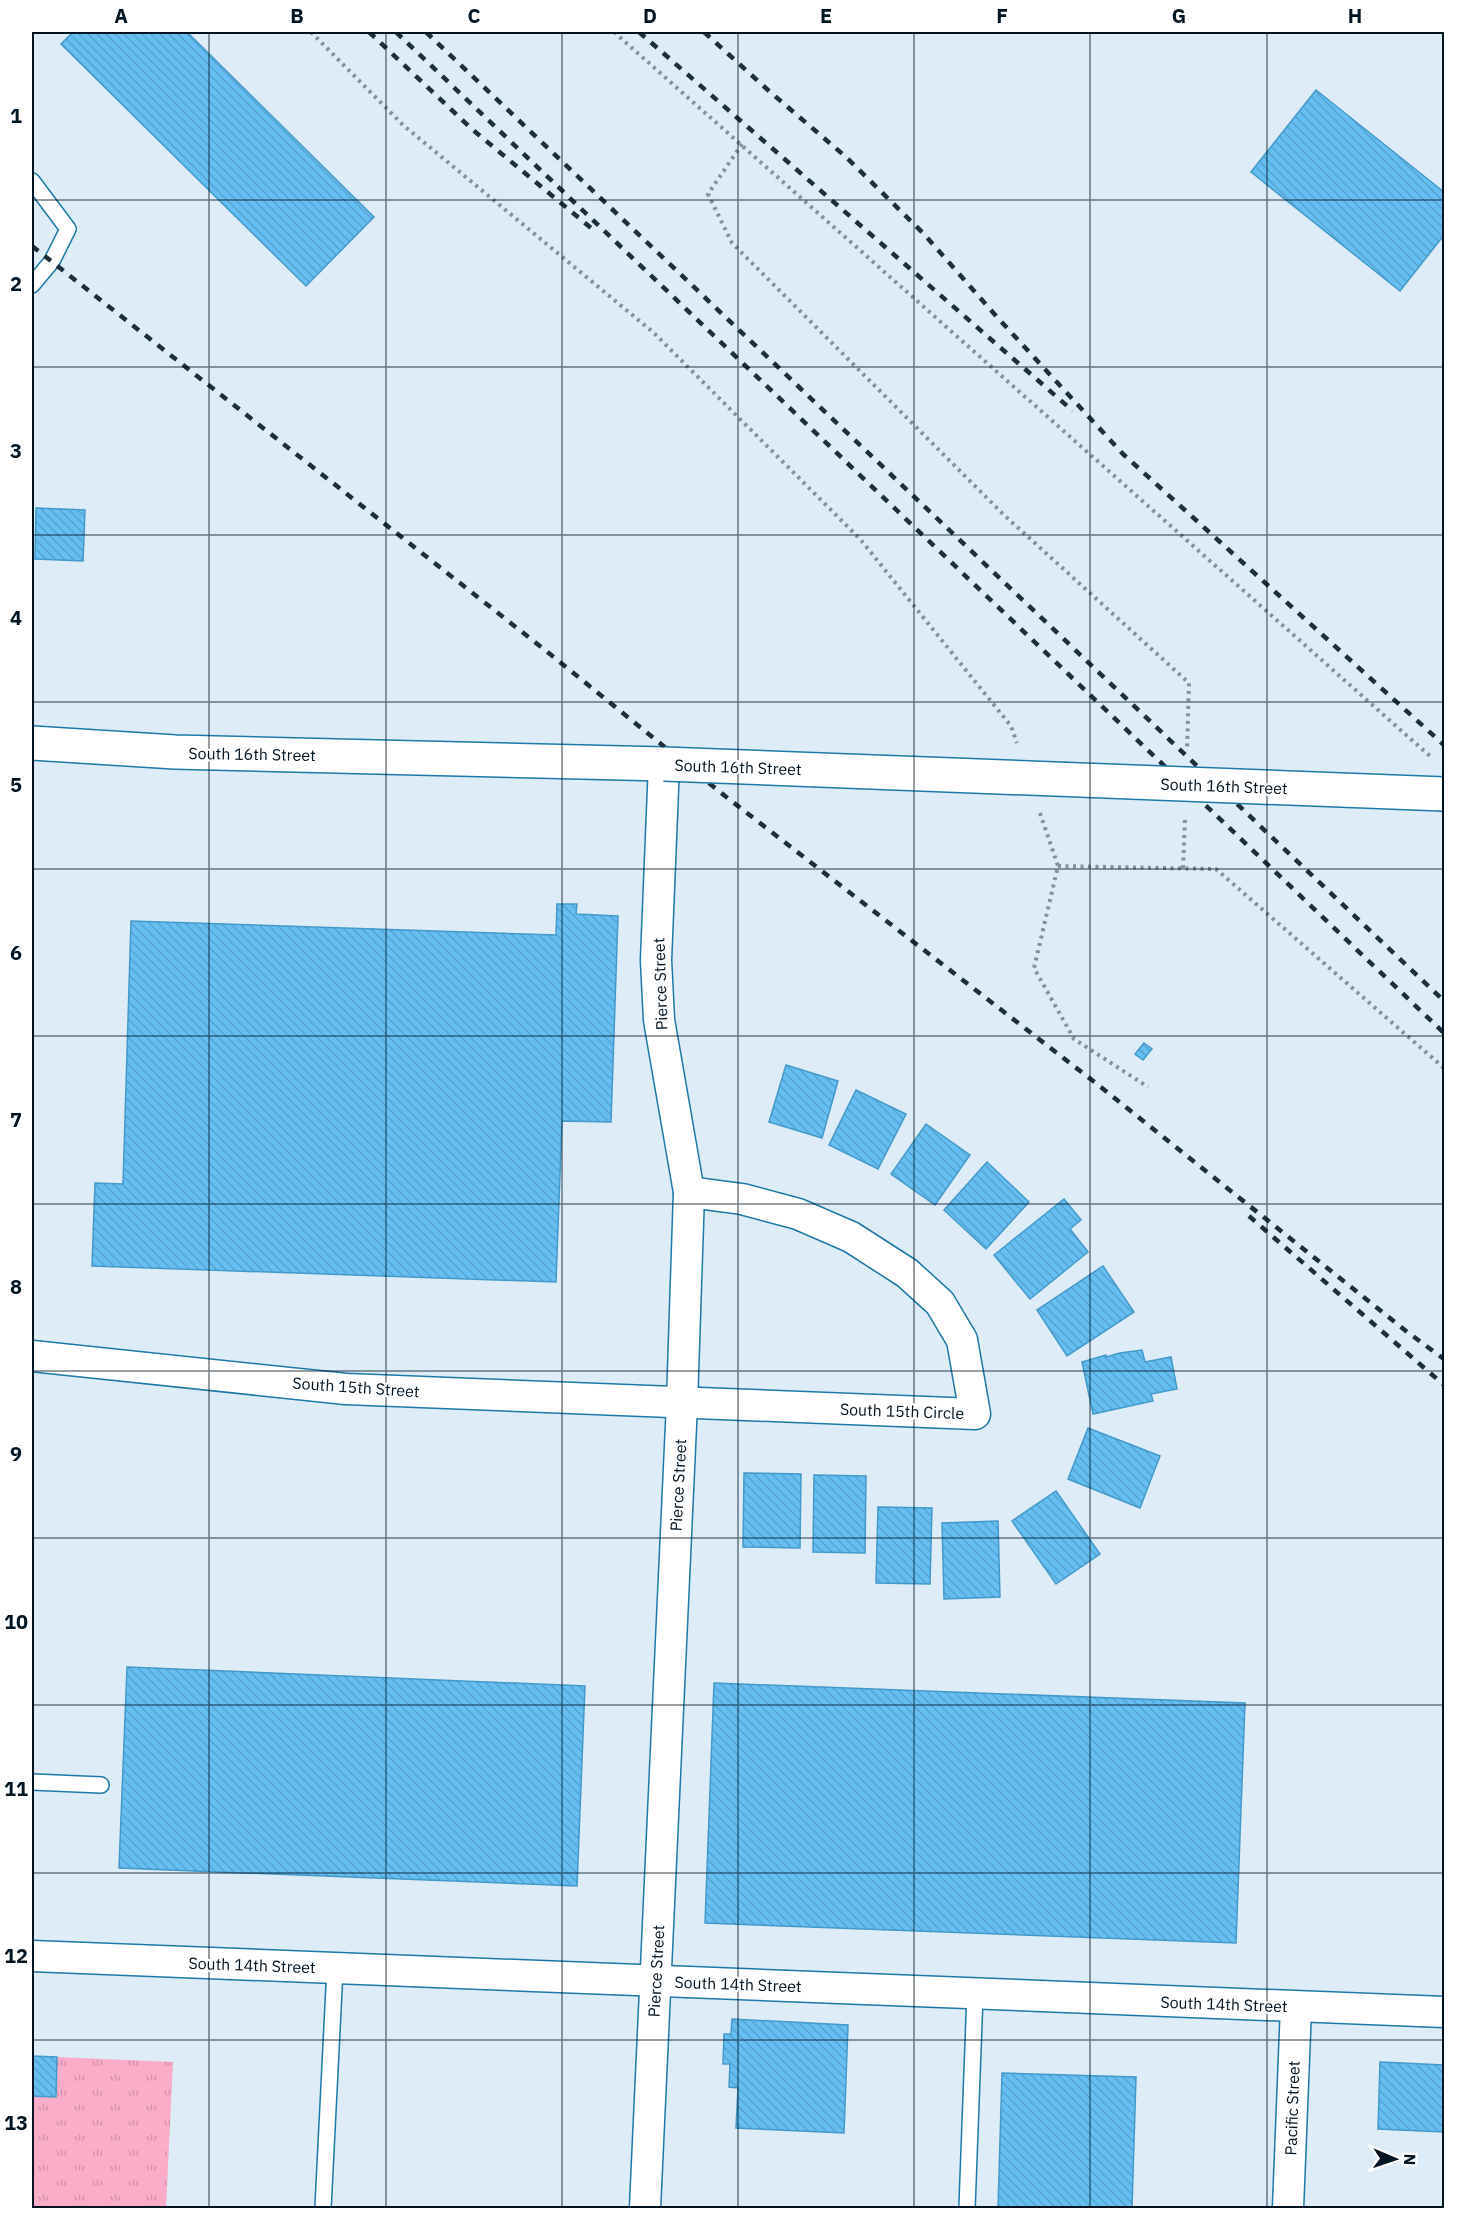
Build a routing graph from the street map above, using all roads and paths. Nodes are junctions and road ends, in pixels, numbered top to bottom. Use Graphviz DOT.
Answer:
graph roads {
  1 [pos="311,32"];
  2 [pos="614,32"];
  3 [pos="742,144"];
  4 [pos="32,181"];
  5 [pos="32,285"];
  6 [pos="32,743"];
  7 [pos="1018,748"];
  8 [pos="1187,756"];
  9 [pos="1436,762"];
  10 [pos="664,764"];
  11 [pos="1444,794"];
  12 [pos="1185,808"];
  13 [pos="1040,812"];
  14 [pos="1058,866"];
  15 [pos="1183,868"];
  16 [pos="1444,1068"];
  17 [pos="1148,1087"];
  18 [pos="689,1192"];
  19 [pos="32,1356"];
  20 [pos="682,1403"];
  21 [pos="32,1782"];
  22 [pos="101,1785"];
  23 [pos="32,1956"];
  24 [pos="335,1968"];
  25 [pos="655,1981"];
  26 [pos="975,1994"];
  27 [pos="1296,2007"];
  28 [pos="1444,2012"];
  29 [pos="323,2208"];
  30 [pos="645,2208"];
  31 [pos="966,2208"];
  32 [pos="1288,2208"];
  1 -- 7 [label="path"];
  2 -- 3 [label="path"];
  3 -- 8 [label="path"];
  3 -- 9 [label="path"];
  4 -- 5 [label="lane"];
  6 -- 10 [label="street, South 16th Street"];
  10 -- 11 [label="street, South 16th Street, bridge"];
  10 -- 18 [label="street, Pierce Street"];
  12 -- 15 [label="path"];
  13 -- 14 [label="path"];
  14 -- 15 [label="path"];
  14 -- 17 [label="path"];
  15 -- 16 [label="path"];
  18 -- 20 [label="street, Pierce Street"];
  18 -- 20 [label="street, South 15th Circle"];
  19 -- 20 [label="street, South 15th Street"];
  20 -- 25 [label="street, Pierce Street"];
  21 -- 22 [label="lane"];
  23 -- 24 [label="street, South 14th Street"];
  24 -- 25 [label="street, South 14th Street"];
  24 -- 29 [label="lane"];
  25 -- 26 [label="street, South 14th Street"];
  25 -- 30 [label="street, Pierce Street"];
  26 -- 27 [label="street, South 14th Street"];
  26 -- 31 [label="lane"];
  27 -- 28 [label="street, South 14th Street"];
  27 -- 32 [label="street, Pacific Street"];
}
